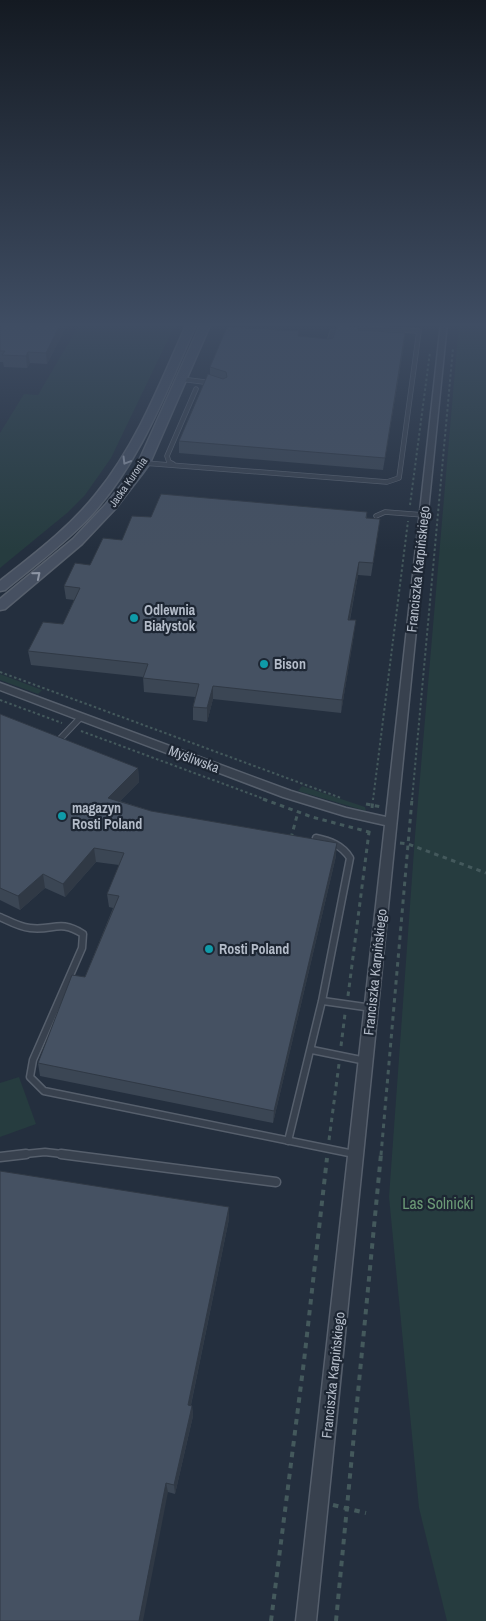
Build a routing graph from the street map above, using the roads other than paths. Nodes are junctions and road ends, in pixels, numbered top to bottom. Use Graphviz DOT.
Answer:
graph roads {
  1 [pos="157,399"];
  2 [pos="173,399"];
  3 [pos="192,399"];
  4 [pos="410,399"];
  5 [pos="436,399"];
  6 [pos="144,463"];
  7 [pos="175,465"];
  8 [pos="424,515"];
  9 [pos="376,516"];
  10 [pos="0,587"];
  11 [pos="0,606"];
  12 [pos="0,686"];
  13 [pos="81,717"];
  14 [pos="60,739"];
  15 [pos="391,822"];
  16 [pos="316,838"];
  17 [pos="0,918"];
  18 [pos="322,1002"];
  19 [pos="372,1008"];
  20 [pos="312,1050"];
  21 [pos="366,1061"];
  22 [pos="288,1141"];
  23 [pos="356,1154"];
  24 [pos="0,1157"];
  25 [pos="276,1182"];
  26 [pos="306,1621"];
  1 -- 10 [label="main road, Jacka Kuronia, one-way"];
  2 -- 6 [label="main road, Jacka Kuronia"];
  3 -- 7 [label="lane"];
  4 -- 7 [label="lane"];
  5 -- 8 [label="street, Franciszka Karpińskiego"];
  6 -- 7 [label="lane"];
  11 -- 6 [label="main road, Jacka Kuronia, one-way"];
  8 -- 9 [label="lane"];
  8 -- 15 [label="street, Franciszka Karpińskiego"];
  12 -- 13 [label="street, Myśliwska"];
  13 -- 14 [label="lane"];
  13 -- 15 [label="street, Myśliwska"];
  15 -- 19 [label="street, Franciszka Karpińskiego"];
  16 -- 18 [label="lane"];
  17 -- 22 [label="lane"];
  18 -- 19 [label="lane"];
  18 -- 20 [label="lane"];
  19 -- 21 [label="street, Franciszka Karpińskiego"];
  20 -- 21 [label="lane"];
  20 -- 22 [label="lane"];
  21 -- 23 [label="street, Franciszka Karpińskiego"];
  22 -- 23 [label="lane"];
  23 -- 26 [label="street, Franciszka Karpińskiego"];
  24 -- 25 [label="lane"];
}
